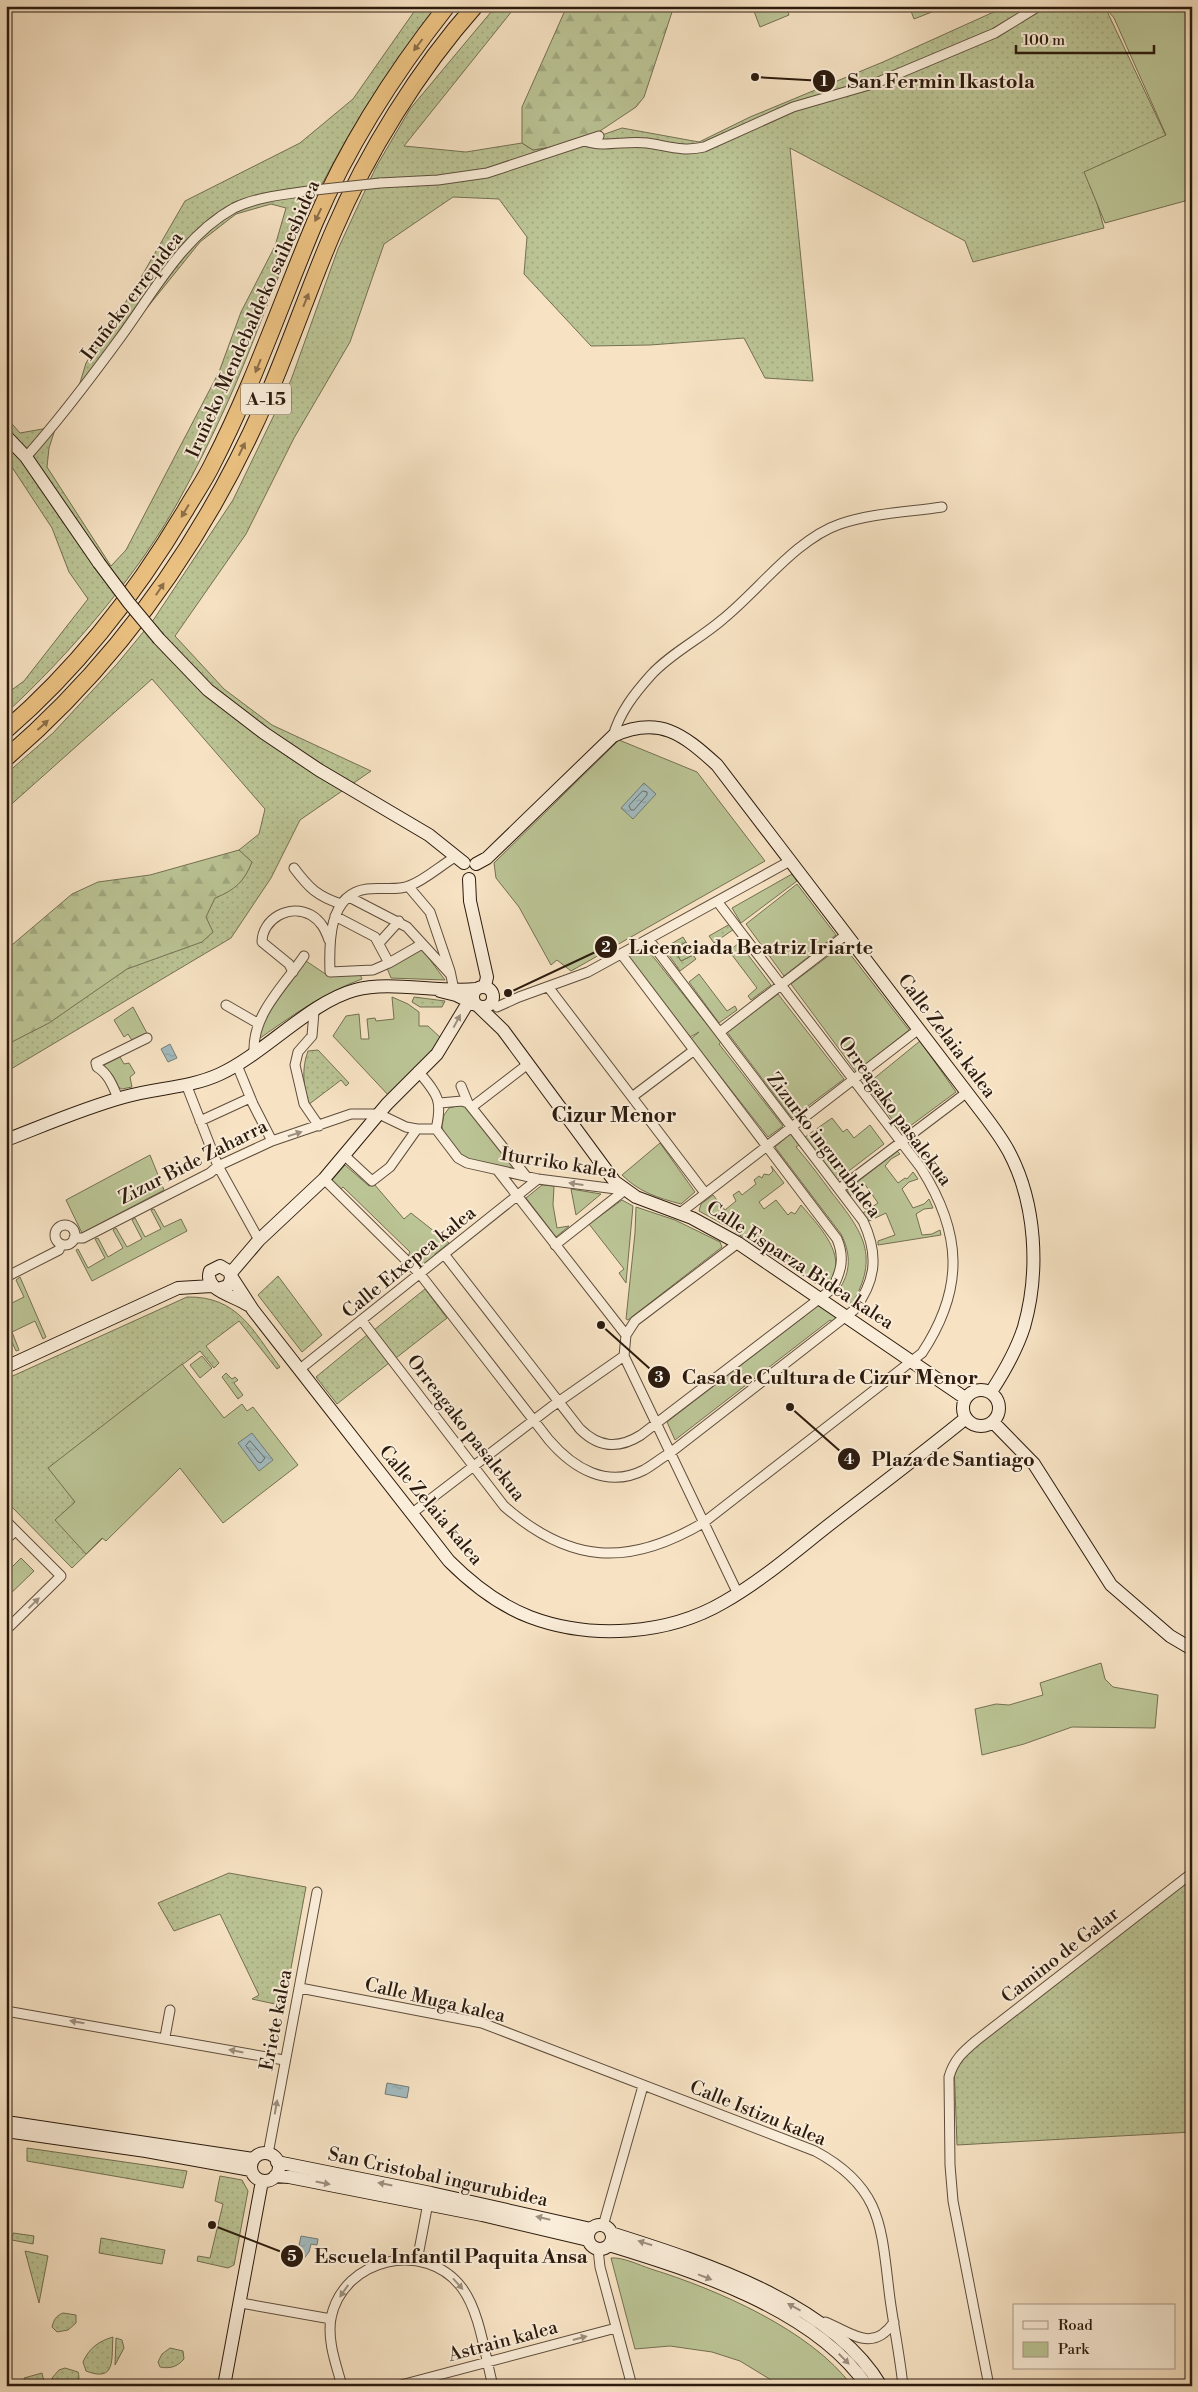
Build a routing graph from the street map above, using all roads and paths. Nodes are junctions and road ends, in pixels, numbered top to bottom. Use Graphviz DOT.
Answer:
graph roads {
  1 [pos="447,6"];
  2 [pos="475,6"];
  3 [pos="1039,6"];
  4 [pos="599,136"];
  5 [pos="585,141"];
  6 [pos="6,436"];
  7 [pos="26,457"];
  8 [pos="942,507"];
  9 [pos="6,730"];
  10 [pos="613,736"];
  11 [pos="6,758"];
  12 [pos="790,861"];
  13 [pos="465,862"];
  14 [pos="294,868"];
  15 [pos="408,886"];
  16 [pos="349,897"];
  17 [pos="341,904"];
  18 [pos="720,905"];
  19 [pos="335,916"];
  20 [pos="399,922"];
  21 [pos="847,934"];
  22 [pos="649,940"];
  23 [pos="329,942"];
  24 [pos="380,942"];
  25 [pos="422,944"];
  26 [pos="622,955"];
  27 [pos="304,956"];
  28 [pos="389,963"];
  29 [pos="373,970"];
  30 [pos="293,972"];
  31 [pos="451,975"];
  32 [pos="781,985"];
  33 [pos="383,986"];
  34 [pos="480,988"];
  35 [pos="549,988"];
  36 [pos="454,990"];
  37 [pos="440,991"];
  38 [pos="495,1003"];
  39 [pos="473,1004"];
  40 [pos="226,1005"];
  41 [pos="314,1012"];
  42 [pos="259,1024"];
  43 [pos="918,1029"];
  44 [pos="503,1030"];
  45 [pos="720,1032"];
  46 [pos="147,1038"];
  47 [pos="693,1051"];
  48 [pos="254,1053"];
  49 [pos="528,1064"];
  50 [pos="237,1065"];
  51 [pos="418,1071"];
  52 [pos="854,1081"];
  53 [pos="186,1084"];
  54 [pos="461,1086"];
  55 [pos="966,1093"];
  56 [pos="632,1097"];
  57 [pos="118,1098"];
  58 [pos="250,1098"];
  59 [pos="440,1103"];
  60 [pos="470,1105"];
  61 [pos="379,1114"];
  62 [pos="200,1121"];
  63 [pos="319,1126"];
  64 [pos="792,1128"];
  65 [pos="417,1129"];
  66 [pos="436,1129"];
  67 [pos="6,1140"];
  68 [pos="272,1140"];
  69 [pos="901,1142"];
  70 [pos="768,1147"];
  71 [pos="344,1155"];
  72 [pos="218,1166"];
  73 [pos="498,1171"];
  74 [pos="526,1176"];
  75 [pos="324,1179"];
  76 [pos="538,1179"];
  77 [pos="839,1189"];
  78 [pos="624,1190"];
  79 [pos="705,1193"];
  80 [pos="517,1196"];
  81 [pos="680,1213"];
  82 [pos="74,1238"];
  83 [pos="257,1243"];
  84 [pos="738,1243"];
  85 [pos="61,1244"];
  86 [pos="555,1245"];
  87 [pos="444,1254"];
  88 [pos="213,1269"];
  89 [pos="420,1274"];
  90 [pos="231,1275"];
  91 [pos="6,1277"];
  92 [pos="178,1288"];
  93 [pos="215,1288"];
  94 [pos="821,1298"];
  95 [pos="250,1306"];
  96 [pos="848,1316"];
  97 [pos="362,1321"];
  98 [pos="626,1335"];
  99 [pos="624,1356"];
  100 [pos="913,1361"];
  101 [pos="6,1367"];
  102 [pos="300,1369"];
  103 [pos="991,1392"];
  104 [pos="965,1398"];
  105 [pos="559,1402"];
  106 [pos="966,1418"];
  107 [pos="534,1420"];
  108 [pos="993,1422"];
  109 [pos="656,1424"];
  110 [pos="670,1453"];
  111 [pos="473,1467"];
  112 [pos="411,1514"];
  113 [pos="6,1520"];
  114 [pos="703,1523"];
  115 [pos="738,1594"];
  116 [pos="6,1630"];
  117 [pos="1192,1649"];
  118 [pos="1192,1873"];
  119 [pos="317,1892"];
  120 [pos="300,1988"];
  121 [pos="170,2010"];
  122 [pos="6,2011"];
  123 [pos="165,2037"];
  124 [pos="284,2060"];
  125 [pos="643,2086"];
  126 [pos="6,2122"];
  127 [pos="6,2132"];
  128 [pos="273,2158"];
  129 [pos="252,2165"];
  130 [pos="275,2176"];
  131 [pos="262,2181"];
  132 [pos="428,2204"];
  133 [pos="600,2237"];
  134 [pos="416,2261"];
  135 [pos="241,2303"];
  136 [pos="331,2318"];
  137 [pos="812,2318"];
  138 [pos="894,2322"];
  139 [pos="616,2328"];
  140 [pos="487,2362"];
  141 [pos="224,2386"];
  142 [pos="342,2386"];
  143 [pos="397,2386"];
  144 [pos="493,2386"];
  145 [pos="632,2386"];
  146 [pos="867,2386"];
  147 [pos="881,2386"];
  148 [pos="903,2386"];
  149 [pos="989,2386"];
  1 -- 9 [label="highway, Iruñeko Mendebaldeko saihesbidea / A-15, one-way"];
  11 -- 2 [label="highway, Iruñeko Mendebaldeko saihesbidea / A-15, one-way"];
  3 -- 5 [label="street, Iruñeko errepidea"];
  4 -- 5 [label="street, Iruñeko errepidea"];
  5 -- 7 [label="street, Iruñeko errepidea, bridge"];
  6 -- 7 [label="street"];
  7 -- 13 [label="street, bridge"];
  8 -- 10 [label="street"];
  10 -- 12 [label="street, Calle Zelaia kalea"];
  10 -- 13 [label="street"];
  12 -- 21 [label="street, Calle Zelaia kalea"];
  12 -- 22 [label="street"];
  13 -- 15 [label="street"];
  13 -- 34 [label="street"];
  14 -- 17 [label="street"];
  15 -- 16 [label="street"];
  15 -- 31 [label="street"];
  16 -- 17 [label="street"];
  16 -- 20 [label="street"];
  17 -- 19 [label="street"];
  18 -- 32 [label="street, Orreagako pasalekua"];
  19 -- 23 [label="street"];
  19 -- 24 [label="street"];
  20 -- 24 [label="street"];
  20 -- 25 [label="street"];
  21 -- 32 [label="street"];
  21 -- 43 [label="street, Calle Zelaia kalea"];
  22 -- 26 [label="street"];
  22 -- 45 [label="street, Zizurko ingurubidea"];
  23 -- 29 [label="street"];
  23 -- 30 [label="street"];
  24 -- 28 [label="street"];
  25 -- 28 [label="street"];
  25 -- 31 [label="street"];
  26 -- 35 [label="street"];
  26 -- 47 [label="street"];
  27 -- 30 [label="street"];
  28 -- 29 [label="street"];
  29 -- 33 [label="street"];
  30 -- 42 [label="street"];
  31 -- 36 [label="street"];
  32 -- 45 [label="street"];
  32 -- 52 [label="street, Orreagako pasalekua"];
  33 -- 37 [label="street"];
  33 -- 41 [label="street"];
  34 -- 36 [label="street"];
  34 -- 38 [label="street"];
  34 -- 39 [label="street"];
  35 -- 38 [label="street"];
  35 -- 56 [label="street"];
  36 -- 37 [label="street"];
  37 -- 39 [label="street"];
  38 -- 39 [label="street"];
  38 -- 44 [label="street, Calle Esparza Bidea kalea"];
  39 -- 44 [label="street, Calle Esparza Bidea kalea"];
  51 -- 39 [label="street, one-way"];
  40 -- 42 [label="street"];
  41 -- 48 [label="street"];
  41 -- 63 [label="street"];
  42 -- 48 [label="street"];
  43 -- 52 [label="street"];
  43 -- 55 [label="street, Calle Zelaia kalea"];
  44 -- 49 [label="street, Calle Esparza Bidea kalea"];
  45 -- 64 [label="street, Zizurko ingurubidea"];
  46 -- 57 [label="street"];
  47 -- 56 [label="street"];
  47 -- 70 [label="street"];
  48 -- 50 [label="street"];
  49 -- 60 [label="street"];
  49 -- 78 [label="street, Calle Esparza Bidea kalea"];
  50 -- 53 [label="street"];
  50 -- 58 [label="street"];
  51 -- 59 [label="street"];
  51 -- 61 [label="street"];
  52 -- 64 [label="street"];
  52 -- 69 [label="street, Orreagako pasalekua"];
  53 -- 57 [label="street"];
  53 -- 62 [label="street"];
  54 -- 60 [label="street"];
  55 -- 69 [label="street"];
  55 -- 103 [label="street, Calle Zelaia kalea"];
  56 -- 79 [label="street"];
  57 -- 67 [label="street"];
  58 -- 62 [label="street"];
  58 -- 68 [label="street"];
  59 -- 60 [label="street"];
  59 -- 66 [label="street"];
  60 -- 74 [label="street"];
  61 -- 63 [label="street, Zizur Bide Zaharra"];
  61 -- 65 [label="street"];
  61 -- 71 [label="street"];
  62 -- 72 [label="street"];
  68 -- 63 [label="street, Zizur Bide Zaharra, one-way"];
  64 -- 70 [label="street"];
  64 -- 77 [label="street, Zizurko ingurubidea"];
  65 -- 66 [label="street"];
  65 -- 71 [label="street"];
  66 -- 73 [label="street, Iturriko kalea"];
  68 -- 72 [label="street, Zizur Bide Zaharra"];
  69 -- 77 [label="street"];
  69 -- 100 [label="street, Orreagako pasalekua"];
  70 -- 79 [label="street"];
  70 -- 94 [label="street"];
  71 -- 75 [label="street"];
  72 -- 82 [label="street, Zizur Bide Zaharra"];
  72 -- 83 [label="street"];
  73 -- 74 [label="street, Iturriko kalea"];
  73 -- 80 [label="street"];
  74 -- 76 [label="street, Iturriko kalea"];
  75 -- 83 [label="street"];
  75 -- 89 [label="street, Zizurko ingurubidea"];
  78 -- 76 [label="street, Iturriko kalea, one-way"];
  76 -- 80 [label="street, Calle Etxepea kalea"];
  77 -- 96 [label="street, Zizurko ingurubidea"];
  78 -- 81 [label="street, Calle Esparza Bidea kalea"];
  78 -- 86 [label="street, Iturriko kalea"];
  79 -- 81 [label="street"];
  80 -- 86 [label="street"];
  80 -- 87 [label="street, Calle Etxepea kalea"];
  81 -- 84 [label="street, Calle Esparza Bidea kalea"];
  82 -- 85 [label="street"];
  82 -- 85 [label="street"];
  83 -- 88 [label="street"];
  83 -- 90 [label="street"];
  84 -- 94 [label="street, Calle Esparza Bidea kalea"];
  84 -- 98 [label="street"];
  85 -- 91 [label="street"];
  86 -- 98 [label="street"];
  87 -- 89 [label="street, Calle Etxepea kalea"];
  87 -- 105 [label="street"];
  88 -- 90 [label="street"];
  88 -- 92 [label="street"];
  88 -- 93 [label="street"];
  89 -- 97 [label="street, Calle Etxepea kalea"];
  89 -- 107 [label="street, Zizurko ingurubidea"];
  90 -- 93 [label="street"];
  90 -- 95 [label="street, Calle Zelaia kalea"];
  92 -- 93 [label="street"];
  92 -- 101 [label="street"];
  93 -- 95 [label="street, Calle Zelaia kalea"];
  94 -- 96 [label="street, Calle Esparza Bidea kalea"];
  94 -- 109 [label="street"];
  95 -- 102 [label="street, Calle Zelaia kalea"];
  96 -- 100 [label="street, Calle Esparza Bidea kalea"];
  96 -- 110 [label="street, Zizurko ingurubidea"];
  97 -- 102 [label="street, Calle Etxepea kalea"];
  97 -- 111 [label="street, Orreagako pasalekua"];
  98 -- 99 [label="street"];
  99 -- 105 [label="street"];
  99 -- 109 [label="street"];
  100 -- 104 [label="street, Calle Esparza Bidea kalea"];
  100 -- 114 [label="street, Orreagako pasalekua"];
  102 -- 112 [label="street, Calle Zelaia kalea"];
  103 -- 104 [label="street"];
  103 -- 108 [label="street"];
  104 -- 106 [label="street"];
  105 -- 107 [label="street"];
  105 -- 109 [label="street"];
  106 -- 108 [label="street"];
  106 -- 115 [label="street, Calle Zelaia kalea"];
  107 -- 110 [label="street, Zizurko ingurubidea"];
  107 -- 111 [label="street"];
  108 -- 117 [label="street"];
  109 -- 110 [label="street"];
  110 -- 114 [label="street"];
  111 -- 112 [label="street"];
  111 -- 114 [label="street, Orreagako pasalekua"];
  112 -- 115 [label="street, Calle Zelaia kalea"];
  116 -- 113 [label="street, one-way"];
  114 -- 115 [label="street"];
  118 -- 149 [label="street, Camino de Galar"];
  119 -- 120 [label="street, Eriete kalea"];
  120 -- 124 [label="street, Eriete kalea"];
  120 -- 125 [label="street, Calle Muga kalea"];
  121 -- 123 [label="street"];
  123 -- 122 [label="street, one-way"];
  124 -- 123 [label="street, one-way"];
  128 -- 124 [label="street, Eriete kalea, one-way"];
  125 -- 133 [label="street"];
  125 -- 138 [label="street, Calle Istizu kalea"];
  126 -- 129 [label="street"];
  127 -- 129 [label="street"];
  128 -- 129 [label="street"];
  128 -- 130 [label="street"];
  133 -- 128 [label="street, San Cristobal ingurubidea, one-way"];
  129 -- 131 [label="street"];
  130 -- 131 [label="street"];
  130 -- 132 [label="street, San Cristobal ingurubidea, one-way"];
  131 -- 135 [label="street"];
  132 -- 133 [label="street, San Cristobal ingurubidea"];
  132 -- 134 [label="street"];
  137 -- 133 [label="street, San Cristobal ingurubidea, one-way"];
  133 -- 139 [label="street"];
  133 -- 146 [label="street, San Cristobal ingurubidea, one-way"];
  134 -- 136 [label="street, one-way"];
  134 -- 140 [label="street, one-way"];
  135 -- 136 [label="street"];
  135 -- 141 [label="street"];
  136 -- 142 [label="street"];
  137 -- 138 [label="street"];
  137 -- 147 [label="street, San Cristobal ingurubidea"];
  138 -- 148 [label="street, Calle Istizu kalea"];
  140 -- 139 [label="street, Astrain kalea, one-way"];
  139 -- 145 [label="street"];
  140 -- 143 [label="street, Astrain kalea"];
  140 -- 144 [label="street"];
}
